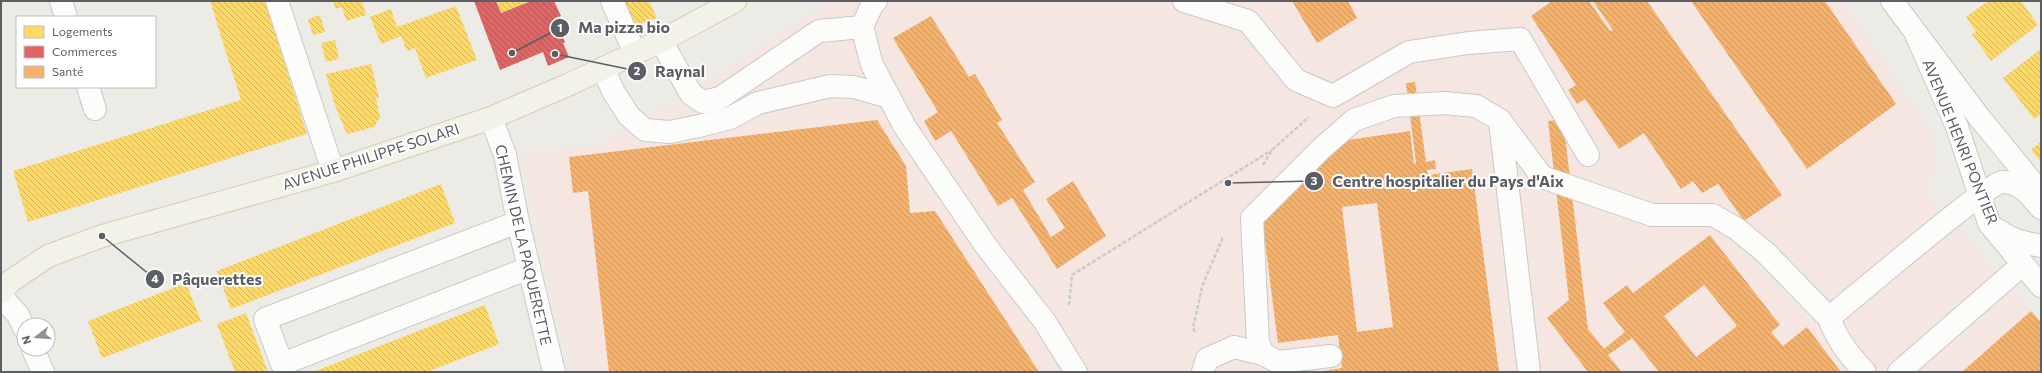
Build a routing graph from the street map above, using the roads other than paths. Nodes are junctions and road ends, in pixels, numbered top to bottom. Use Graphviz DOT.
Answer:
graph roads {
  1 [pos="61,1"];
  2 [pos="277,1"];
  3 [pos="612,1"];
  4 [pos="735,1"];
  5 [pos="876,1"];
  6 [pos="1184,1"];
  7 [pos="1892,1"];
  8 [pos="66,16"];
  9 [pos="862,27"];
  10 [pos="1915,32"];
  11 [pos="662,41"];
  12 [pos="635,53"];
  13 [pos="603,68"];
  14 [pos="88,88"];
  15 [pos="889,97"];
  16 [pos="95,110"];
  17 [pos="491,118"];
  18 [pos="1500,120"];
  19 [pos="1588,155"];
  20 [pos="333,170"];
  21 [pos="2041,193"];
  22 [pos="1980,196"];
  23 [pos="2041,208"];
  24 [pos="518,222"];
  25 [pos="1989,224"];
  26 [pos="2041,246"];
  27 [pos="2022,265"];
  28 [pos="529,268"];
  29 [pos="2041,286"];
  30 [pos="1,292"];
  31 [pos="1,296"];
  32 [pos="19,317"];
  33 [pos="1829,318"];
  34 [pos="1263,354"];
  35 [pos="1331,356"];
  36 [pos="36,357"];
  37 [pos="43,372"];
  38 [pos="554,372"];
  39 [pos="1076,372"];
  40 [pos="1202,372"];
  41 [pos="1529,372"];
  42 [pos="1865,372"];
  43 [pos="1899,372"];
  1 -- 8 [label="street"];
  2 -- 20 [label="street"];
  3 -- 12 [label="street"];
  4 -- 11 [label="main road, AVENUE PHILIPPE SOLARI"];
  5 -- 9 [label="street"];
  6 -- 19 [label="street"];
  7 -- 10 [label="street, AVENUE HENRI PONTIER"];
  9 -- 11 [label="street"];
  9 -- 15 [label="street"];
  10 -- 21 [label="street, AVENUE HENRI PONTIER"];
  10 -- 22 [label="street, AVENUE HENRI PONTIER"];
  11 -- 12 [label="main road, AVENUE PHILIPPE SOLARI"];
  12 -- 13 [label="main road, AVENUE PHILIPPE SOLARI"];
  13 -- 15 [label="street"];
  13 -- 17 [label="main road, AVENUE PHILIPPE SOLARI"];
  14 -- 16 [label="street"];
  15 -- 39 [label="street"];
  17 -- 20 [label="main road, AVENUE PHILIPPE SOLARI"];
  17 -- 24 [label="street, CHEMIN DE LA PAQUERETTE"];
  18 -- 33 [label="street"];
  18 -- 34 [label="street"];
  18 -- 41 [label="street"];
  20 -- 30 [label="main road, AVENUE PHILIPPE SOLARI"];
  22 -- 23 [label="street"];
  22 -- 25 [label="street, AVENUE HENRI PONTIER"];
  22 -- 33 [label="street"];
  24 -- 28 [label="street, CHEMIN DE LA PAQUERETTE"];
  24 -- 28 [label="street"];
  25 -- 26 [label="street"];
  25 -- 27 [label="street, AVENUE HENRI PONTIER"];
  27 -- 29 [label="street, AVENUE HENRI PONTIER"];
  27 -- 43 [label="street"];
  28 -- 38 [label="street, CHEMIN DE LA PAQUERETTE"];
  31 -- 32 [label="street"];
  33 -- 42 [label="street"];
  34 -- 35 [label="street"];
  34 -- 40 [label="street"];
  36 -- 37 [label="street"];
}
